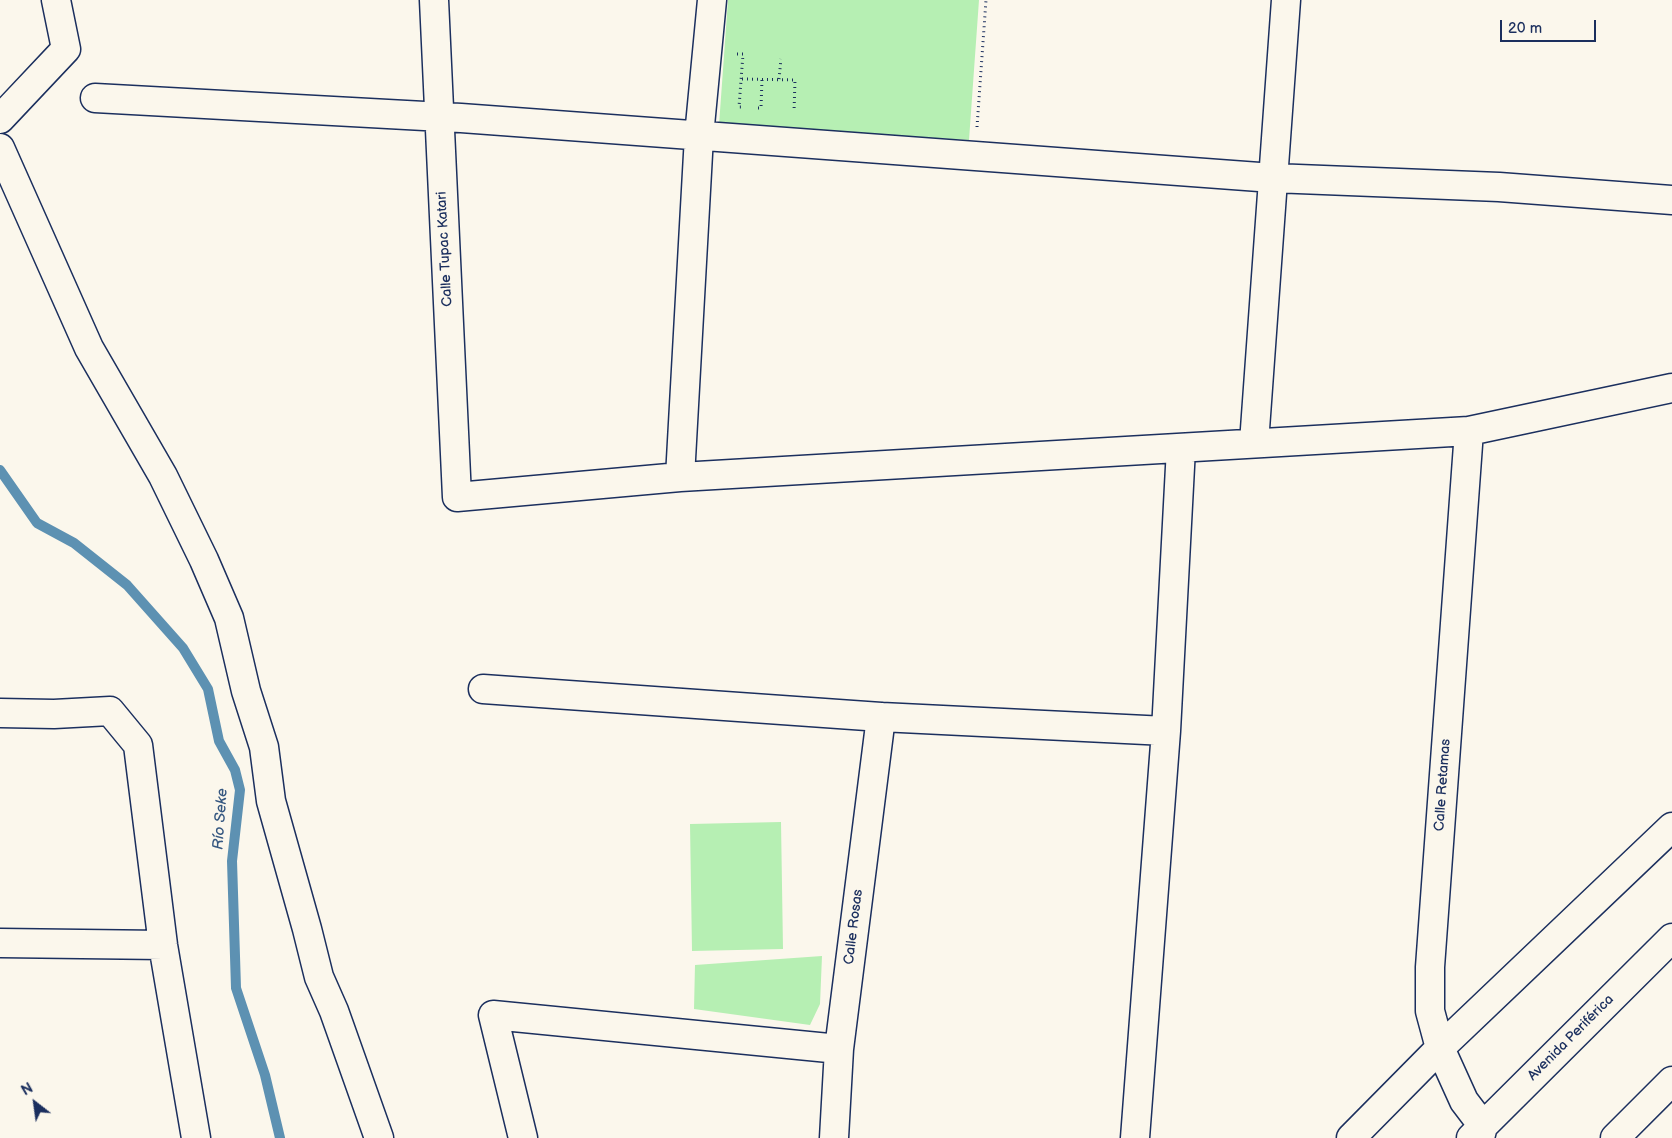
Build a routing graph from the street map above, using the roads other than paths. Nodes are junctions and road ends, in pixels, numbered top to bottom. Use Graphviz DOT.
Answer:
graph roads {
  1 [pos="56,0"];
  2 [pos="434,0"];
  3 [pos="712,0"];
  4 [pos="1286,0"];
  5 [pos="94,98"];
  6 [pos="439,117"];
  7 [pos="0,119"];
  8 [pos="699,136"];
  9 [pos="0,148"];
  10 [pos="1273,178"];
  11 [pos="1672,200"];
  12 [pos="1672,388"];
  13 [pos="1469,431"];
  14 [pos="1254,443"];
  15 [pos="1181,448"];
  16 [pos="680,476"];
  17 [pos="482,689"];
  18 [pos="0,713"];
  19 [pos="881,717"];
  20 [pos="1166,731"];
  21 [pos="1672,827"];
  22 [pos="1672,938"];
  23 [pos="0,943"];
  24 [pos="162,945"];
  25 [pos="1440,1048"];
  26 [pos="839,1049"];
  27 [pos="1672,1081"];
  28 [pos="1478,1134"];
  29 [pos="196,1138"];
  30 [pos="379,1138"];
  31 [pos="523,1138"];
  32 [pos="834,1138"];
  33 [pos="1135,1138"];
  34 [pos="1352,1138"];
  35 [pos="1615,1138"];
  1 -- 7 [label="street"];
  2 -- 6 [label="street, Calle Tupac Katari"];
  3 -- 8 [label="street"];
  4 -- 10 [label="street"];
  5 -- 6 [label="street"];
  6 -- 8 [label="street"];
  6 -- 16 [label="street, Calle Tupac Katari"];
  8 -- 10 [label="street"];
  8 -- 16 [label="street"];
  9 -- 30 [label="street"];
  10 -- 11 [label="street"];
  10 -- 14 [label="street"];
  12 -- 13 [label="street"];
  13 -- 14 [label="street"];
  13 -- 25 [label="street, Calle Retamas"];
  14 -- 15 [label="street"];
  15 -- 16 [label="street"];
  15 -- 20 [label="street"];
  17 -- 19 [label="street"];
  18 -- 24 [label="street"];
  19 -- 20 [label="street"];
  19 -- 26 [label="street, Calle Rosas"];
  20 -- 33 [label="street"];
  21 -- 25 [label="street"];
  22 -- 28 [label="street, Avenida Periférica"];
  23 -- 24 [label="street"];
  24 -- 29 [label="street"];
  25 -- 28 [label="street, Calle Retamas"];
  25 -- 34 [label="street"];
  26 -- 31 [label="street"];
  26 -- 32 [label="street, Calle Rosas"];
  27 -- 35 [label="street"];
}
